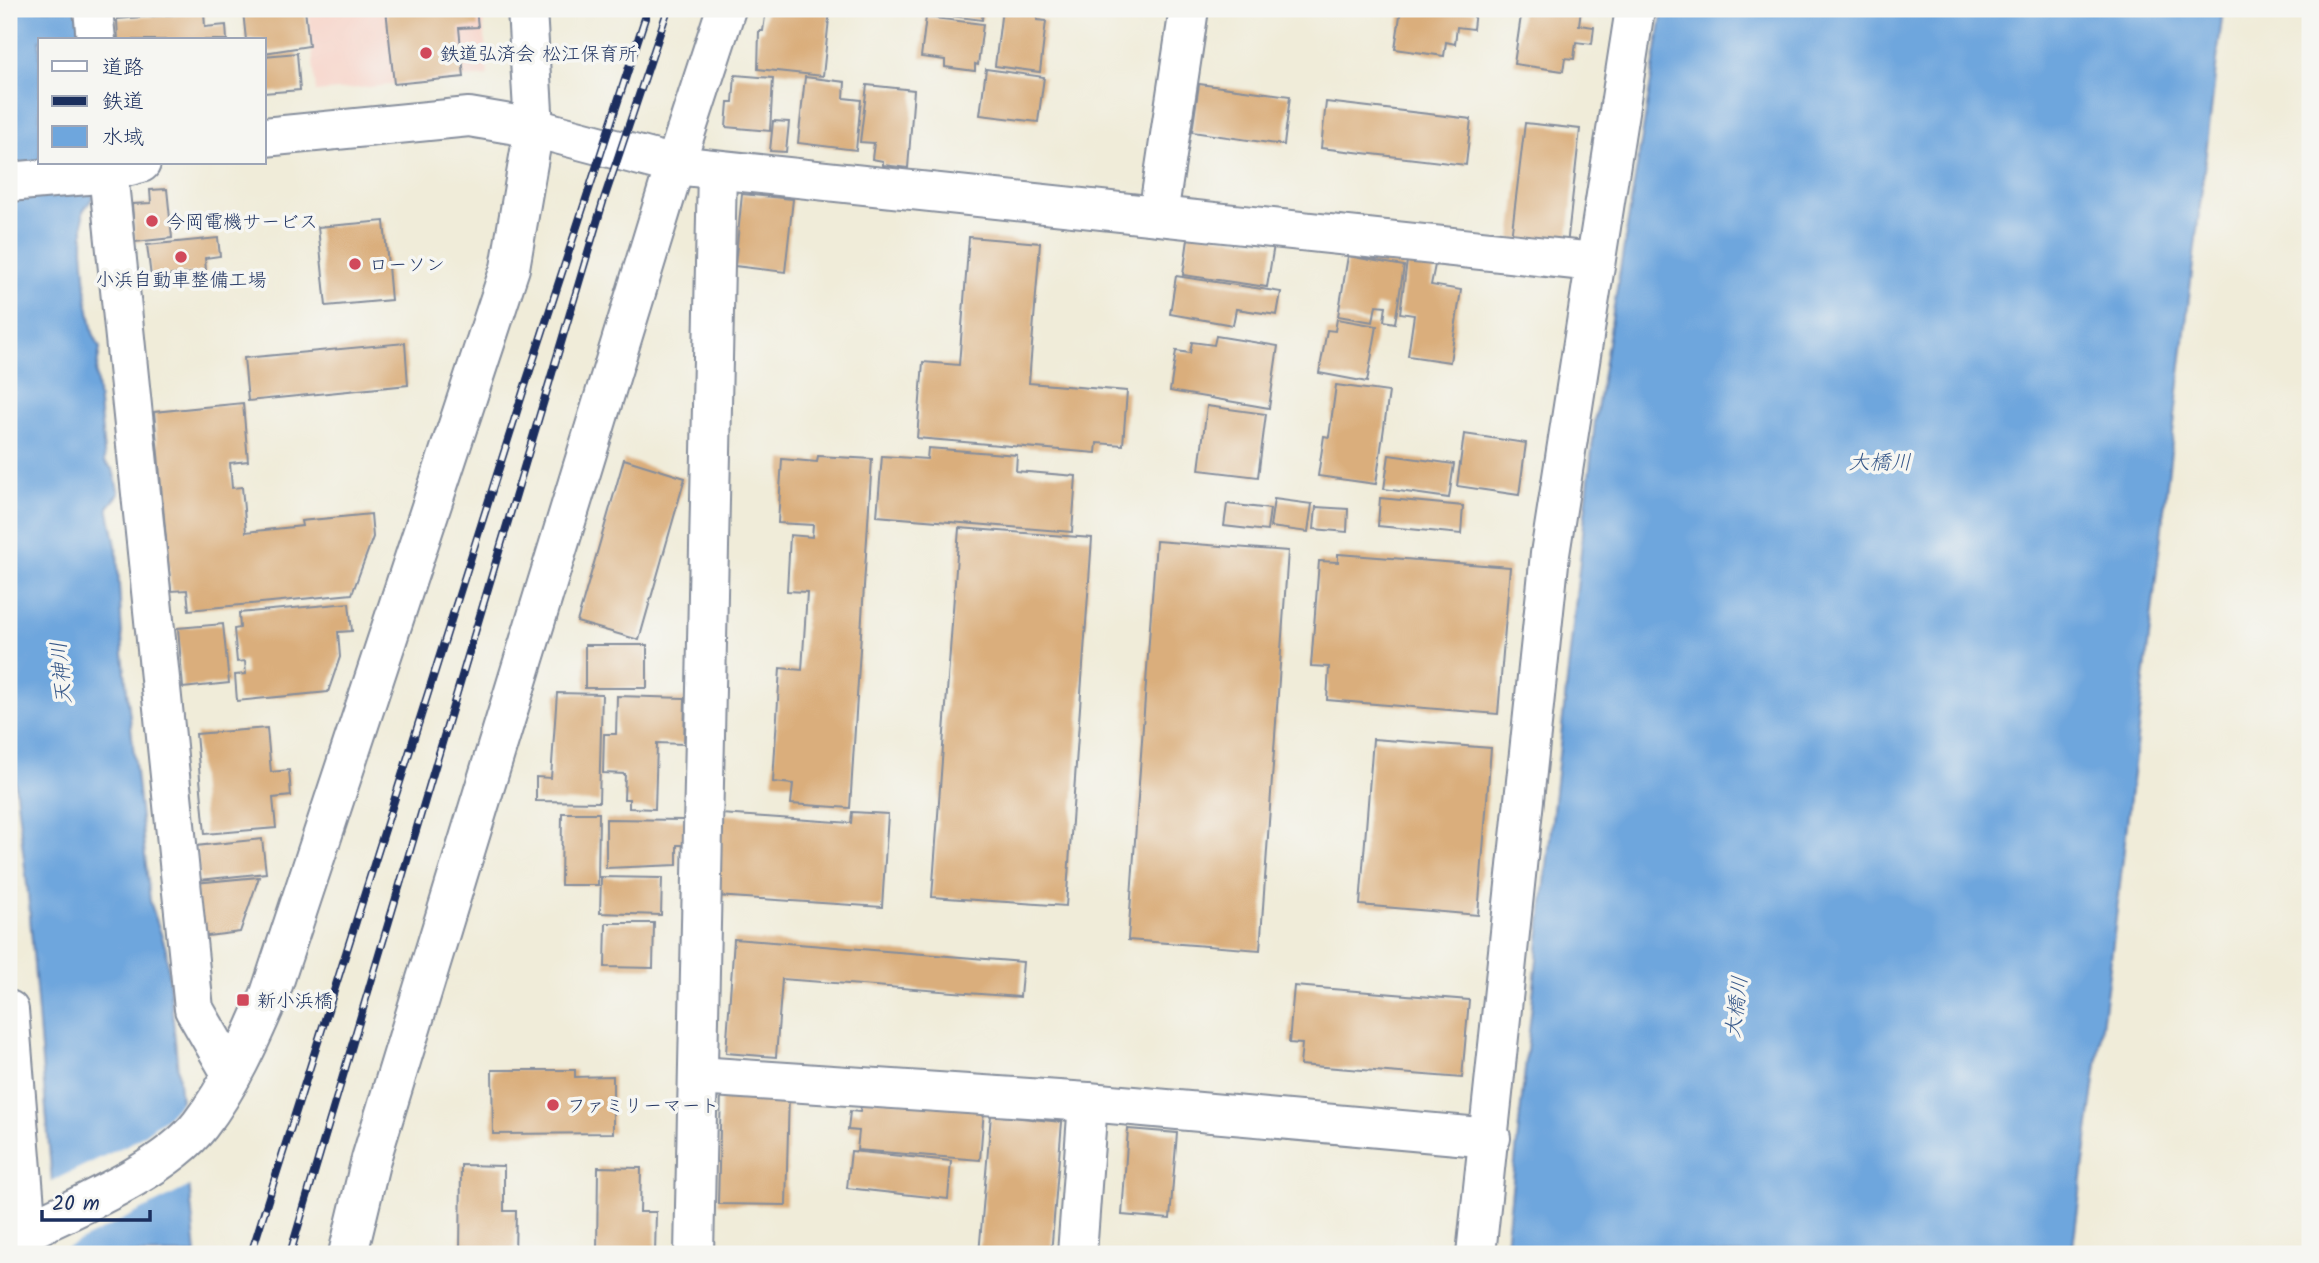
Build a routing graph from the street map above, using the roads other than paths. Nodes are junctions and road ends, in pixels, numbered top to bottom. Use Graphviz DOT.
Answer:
graph roads {
  1 [pos="93,9"];
  2 [pos="527,9"];
  3 [pos="726,9"];
  4 [pos="1189,9"];
  5 [pos="1635,9"];
  6 [pos="96,38"];
  7 [pos="534,128"];
  8 [pos="266,137"];
  9 [pos="675,165"];
  10 [pos="113,168"];
  11 [pos="717,170"];
  12 [pos="9,182"];
  13 [pos="1158,215"];
  14 [pos="1594,262"];
  15 [pos="9,1010"];
  16 [pos="232,1075"];
  17 [pos="698,1076"];
  18 [pos="1088,1102"];
  19 [pos="13,1125"];
  20 [pos="1491,1138"];
  21 [pos="18,1235"];
  22 [pos="348,1254"];
  23 [pos="694,1254"];
  24 [pos="1077,1254"];
  25 [pos="1476,1254"];
  1 -- 6 [label="street"];
  2 -- 7 [label="street"];
  3 -- 9 [label="street"];
  4 -- 13 [label="street"];
  5 -- 14 [label="street"];
  7 -- 8 [label="street"];
  7 -- 9 [label="street"];
  7 -- 16 [label="street"];
  9 -- 11 [label="street"];
  9 -- 22 [label="street"];
  10 -- 12 [label="street"];
  10 -- 16 [label="street"];
  11 -- 13 [label="street"];
  11 -- 17 [label="street"];
  13 -- 14 [label="street"];
  14 -- 20 [label="street"];
  15 -- 19 [label="street"];
  16 -- 21 [label="street"];
  17 -- 18 [label="street"];
  17 -- 23 [label="street"];
  18 -- 20 [label="street"];
  18 -- 24 [label="street"];
  19 -- 21 [label="street"];
  20 -- 25 [label="street"];
}
